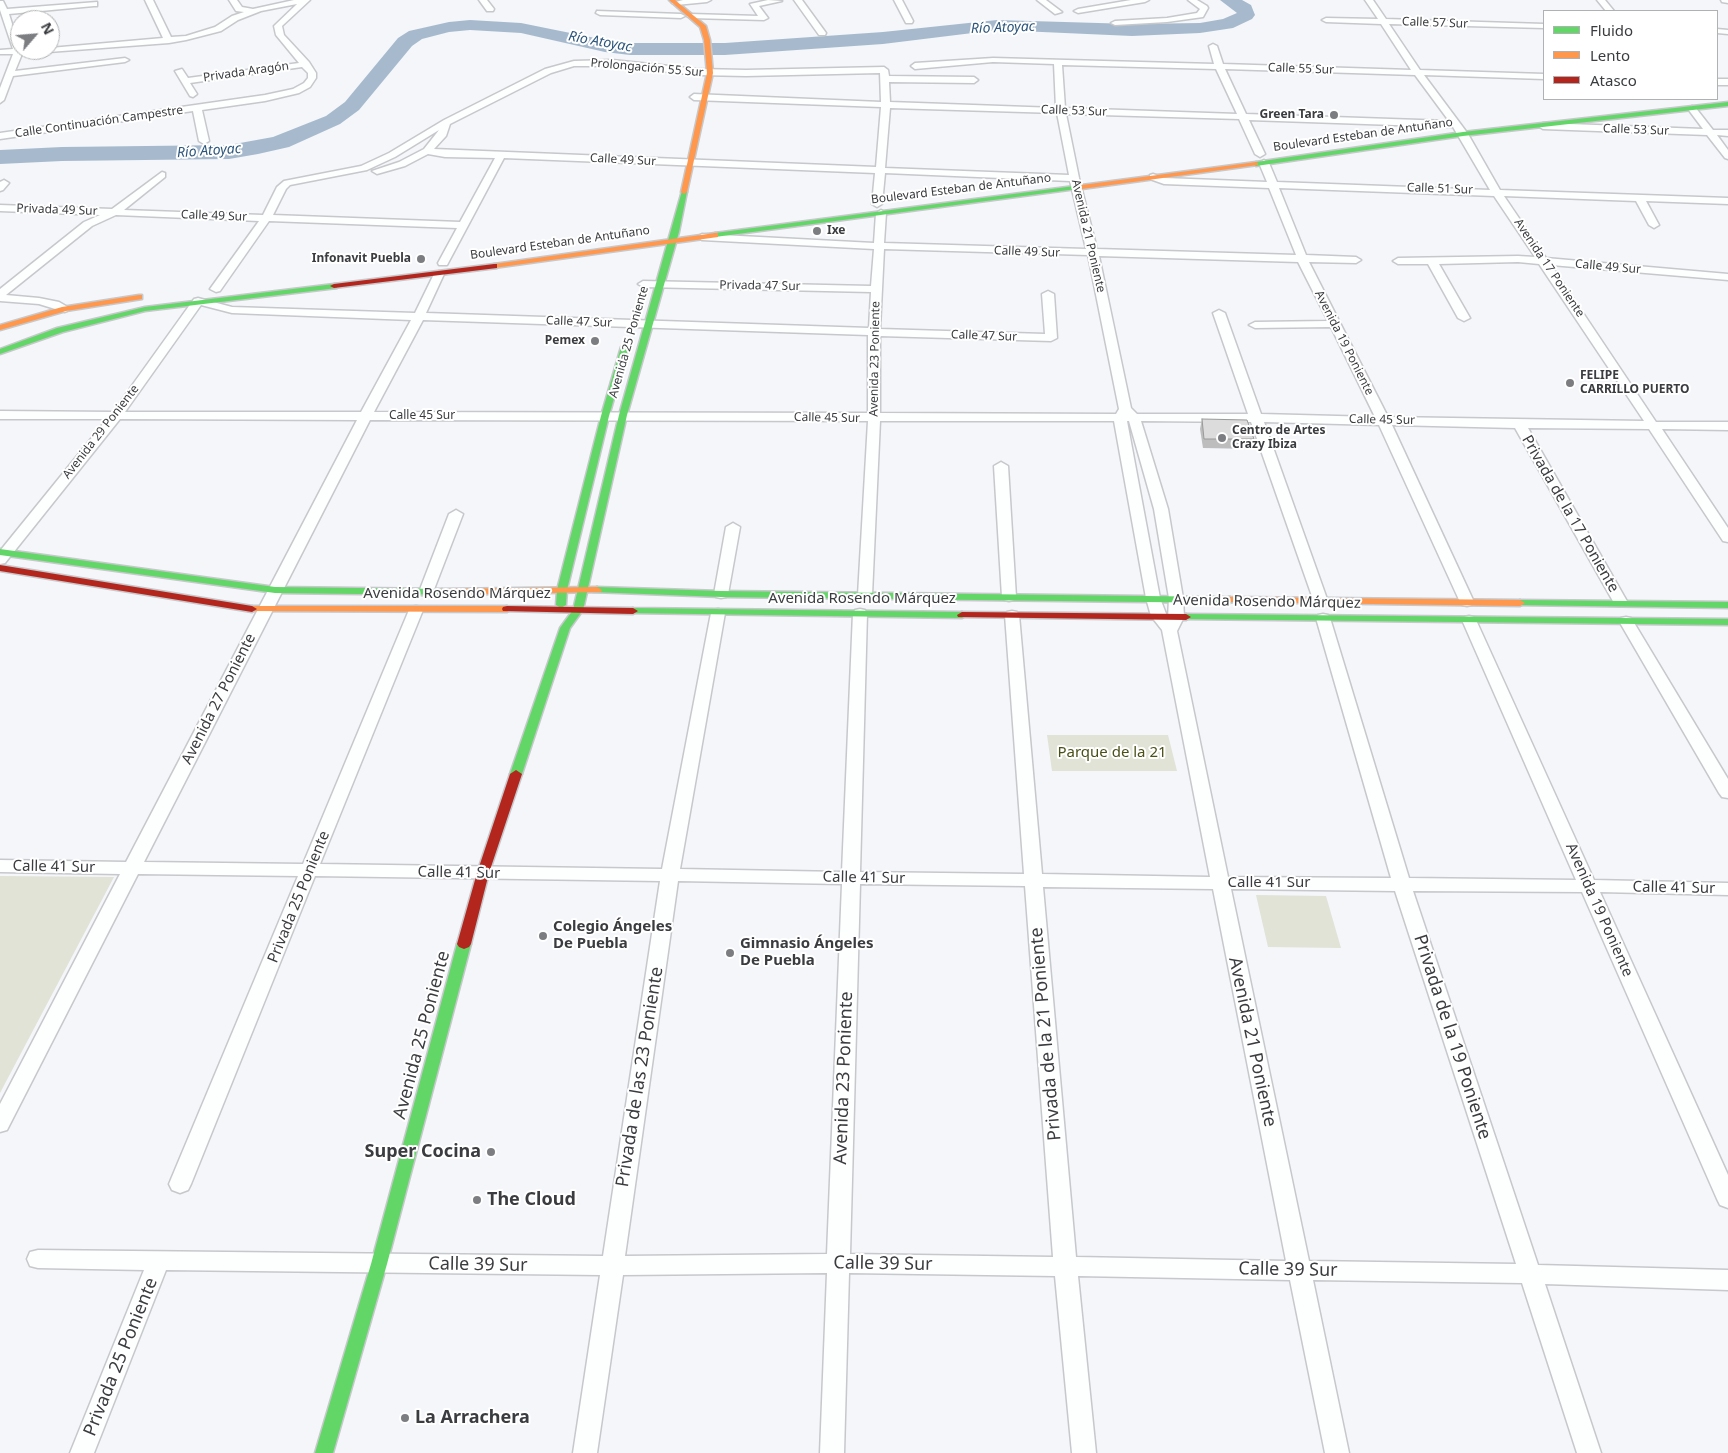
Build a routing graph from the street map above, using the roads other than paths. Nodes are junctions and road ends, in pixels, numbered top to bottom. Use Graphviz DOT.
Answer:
graph roads {
  1 [pos="149,0"];
  2 [pos="233,0"];
  3 [pos="306,0"];
  4 [pos="483,0"];
  5 [pos="662,0"];
  6 [pos="707,0"];
  7 [pos="798,0"];
  8 [pos="898,0"];
  9 [pos="1040,0"];
  10 [pos="1145,0"];
  11 [pos="1192,0"];
  12 [pos="1369,0"];
  13 [pos="1601,0"];
  14 [pos="778,1"];
  15 [pos="674,2"];
  16 [pos="0,3"];
  17 [pos="94,4"];
  18 [pos="490,9"];
  19 [pos="1609,10"];
  20 [pos="253,11"];
  21 [pos="1078,11"];
  22 [pos="5,12"];
  23 [pos="1058,12"];
  24 [pos="600,13"];
  25 [pos="685,19"];
  26 [pos="1326,20"];
  27 [pos="909,21"];
  28 [pos="1384,22"];
  29 [pos="624,23"];
  30 [pos="1114,23"];
  31 [pos="1543,26"];
  32 [pos="10,27"];
  33 [pos="822,33"];
  34 [pos="169,41"];
  35 [pos="1213,46"];
  36 [pos="60,49"];
  37 [pos="15,60"];
  38 [pos="125,60"];
  39 [pos="1058,62"];
  40 [pos="306,64"];
  41 [pos="915,66"];
  42 [pos="1219,66"];
  43 [pos="179,71"];
  44 [pos="704,72"];
  45 [pos="1417,72"];
  46 [pos="10,74"];
  47 [pos="885,74"];
  48 [pos="1543,76"];
  49 [pos="185,80"];
  50 [pos="974,80"];
  51 [pos="193,94"];
  52 [pos="694,96"];
  53 [pos="706,98"];
  54 [pos="0,100"];
  55 [pos="1714,100"];
  56 [pos="1685,104"];
  57 [pos="1728,104"];
  58 [pos="886,105"];
  59 [pos="197,109"];
  60 [pos="1061,110"];
  61 [pos="688,115"];
  62 [pos="1243,116"];
  63 [pos="447,122"];
  64 [pos="1544,126"];
  65 [pos="1458,128"];
  66 [pos="1709,132"];
  67 [pos="1728,133"];
  68 [pos="0,136"];
  69 [pos="204,141"];
  70 [pos="427,151"];
  71 [pos="501,155"];
  72 [pos="1728,156"];
  73 [pos="1262,158"];
  74 [pos="691,163"];
  75 [pos="880,171"];
  76 [pos="162,175"];
  77 [pos="320,178"];
  78 [pos="1153,178"];
  79 [pos="287,183"];
  80 [pos="1075,183"];
  81 [pos="1274,184"];
  82 [pos="1496,191"];
  83 [pos="1639,197"];
  84 [pos="1728,201"];
  85 [pos="0,208"];
  86 [pos="879,209"];
  87 [pos="114,212"];
  88 [pos="266,218"];
  89 [pos="464,225"];
  90 [pos="1654,225"];
  91 [pos="674,236"];
  92 [pos="697,236"];
  93 [pos="657,238"];
  94 [pos="879,246"];
  95 [pos="1093,254"];
  96 [pos="651,259"];
  97 [pos="1303,260"];
  98 [pos="1356,260"];
  99 [pos="1432,260"];
  100 [pos="1398,261"];
  101 [pos="1545,262"];
  102 [pos="441,268"];
  103 [pos="1728,277"];
  104 [pos="643,284"];
  105 [pos="660,284"];
  106 [pos="877,288"];
  107 [pos="203,292"];
  108 [pos="0,294"];
  109 [pos="1048,294"];
  110 [pos="147,296"];
  111 [pos="0,298"];
  112 [pos="65,309"];
  113 [pos="145,309"];
  114 [pos="1219,313"];
  115 [pos="420,316"];
  116 [pos="1464,318"];
  117 [pos="632,320"];
  118 [pos="0,323"];
  119 [pos="1335,324"];
  120 [pos="647,325"];
  121 [pos="1254,325"];
  122 [pos="0,328"];
  123 [pos="24,328"];
  124 [pos="874,333"];
  125 [pos="0,338"];
  126 [pos="0,345"];
  127 [pos="0,352"];
  128 [pos="623,415"];
  129 [pos="1126,415"];
  130 [pos="0,416"];
  131 [pos="116,416"];
  132 [pos="366,416"];
  133 [pos="605,416"];
  134 [pos="874,418"];
  135 [pos="1256,418"];
  136 [pos="1383,420"];
  137 [pos="1519,424"];
  138 [pos="1654,426"];
  139 [pos="1728,426"];
  140 [pos="1000,466"];
  141 [pos="456,514"];
  142 [pos="1724,526"];
  143 [pos="733,527"];
  144 [pos="1728,538"];
  145 [pos="2,555"];
  146 [pos="0,568"];
  147 [pos="275,590"];
  148 [pos="562,590"];
  149 [pos="581,590"];
  150 [pos="426,592"];
  151 [pos="1009,597"];
  152 [pos="1153,598"];
  153 [pos="1176,598"];
  154 [pos="1620,603"];
  155 [pos="719,604"];
  156 [pos="862,604"];
  157 [pos="1728,605"];
  158 [pos="266,609"];
  159 [pos="561,609"];
  160 [pos="1322,609"];
  161 [pos="416,610"];
  162 [pos="578,610"];
  163 [pos="1468,611"];
  164 [pos="1012,615"];
  165 [pos="1168,621"];
  166 [pos="1626,621"];
  167 [pos="1728,622"];
  168 [pos="565,628"];
  169 [pos="1728,793"];
  170 [pos="0,866"];
  171 [pos="132,868"];
  172 [pos="310,870"];
  173 [pos="483,873"];
  174 [pos="670,876"];
  175 [pos="851,878"];
  176 [pos="1034,880"];
  177 [pos="1220,883"];
  178 [pos="1402,885"];
  179 [pos="1588,886"];
  180 [pos="1728,889"];
  181 [pos="0,1124"];
  182 [pos="180,1184"];
  183 [pos="1728,1200"];
  184 [pos="38,1259"];
  185 [pos="159,1260"];
  186 [pos="838,1263"];
  187 [pos="379,1264"];
  188 [pos="611,1266"];
  189 [pos="1065,1266"];
  190 [pos="1299,1270"];
  191 [pos="1530,1274"];
  192 [pos="1728,1280"];
  193 [pos="82,1453"];
  194 [pos="324,1453"];
  195 [pos="585,1453"];
  196 [pos="832,1453"];
  197 [pos="1084,1453"];
  198 [pos="1337,1453"];
  199 [pos="1589,1453"];
  1 -- 34 [label="street"];
  2 -- 20 [label="street"];
  3 -- 20 [label="street"];
  3 -- 40 [label="street"];
  4 -- 18 [label="street"];
  5 -- 25 [label="main road"];
  6 -- 15 [label="street"];
  7 -- 33 [label="street"];
  8 -- 27 [label="street"];
  9 -- 23 [label="street"];
  10 -- 21 [label="street"];
  11 -- 30 [label="street"];
  12 -- 28 [label="street, Avenida 17 Poniente"];
  13 -- 19 [label="street"];
  14 -- 25 [label="street"];
  15 -- 25 [label="main road"];
  16 -- 22 [label="street"];
  17 -- 22 [label="street"];
  20 -- 34 [label="street"];
  22 -- 32 [label="street"];
  24 -- 25 [label="street"];
  25 -- 29 [label="street"];
  25 -- 44 [label="main road, Avenida 25 Poniente"];
  26 -- 28 [label="street, Calle 57 Sur"];
  28 -- 31 [label="street, Calle 57 Sur"];
  28 -- 45 [label="street, Avenida 17 Poniente"];
  34 -- 36 [label="street"];
  35 -- 42 [label="street, Avenida 19 Poniente"];
  37 -- 46 [label="street"];
  38 -- 46 [label="street"];
  39 -- 41 [label="street"];
  39 -- 42 [label="street, Calle 55 Sur"];
  39 -- 60 [label="street, Avenida 21 Poniente"];
  40 -- 49 [label="street, Privada Aragón"];
  40 -- 59 [label="street, Calle Continuación Campestre"];
  42 -- 45 [label="street, Calle 55 Sur"];
  42 -- 62 [label="street, Avenida 19 Poniente"];
  43 -- 49 [label="street, Privada Aragón"];
  44 -- 47 [label="street, Prolongación 55 Sur"];
  44 -- 52 [label="main road, Avenida 25 Poniente"];
  44 -- 53 [label="main road, Avenida 25 Poniente"];
  44 -- 63 [label="street, Prolongación 55 Sur"];
  45 -- 48 [label="street, Calle 55 Sur"];
  45 -- 65 [label="street, Avenida 17 Poniente"];
  46 -- 54 [label="street"];
  47 -- 50 [label="street, Prolongación 55 Sur"];
  47 -- 58 [label="street, Avenida 23 Poniente"];
  49 -- 51 [label="street, Privada Aragón"];
  52 -- 53 [label="street, Calle 53 Sur"];
  52 -- 61 [label="main road, Avenida 25 Poniente"];
  53 -- 58 [label="street, Calle 53 Sur"];
  53 -- 74 [label="main road, Avenida 25 Poniente"];
  55 -- 56 [label="main road, Boulevard Esteban de Antuñano"];
  56 -- 57 [label="main road, Boulevard Esteban de Antuñano"];
  56 -- 64 [label="main road, Boulevard Esteban de Antuñano"];
  56 -- 65 [label="main road, Boulevard Esteban de Antuñano"];
  56 -- 66 [label="street"];
  58 -- 60 [label="street, Calle 53 Sur"];
  58 -- 75 [label="street, Avenida 23 Poniente"];
  59 -- 68 [label="street, Calle Continuación Campestre"];
  59 -- 69 [label="street, Calle Continuación Campestre"];
  60 -- 62 [label="street, Calle 53 Sur"];
  60 -- 80 [label="street, Avenida 21 Poniente"];
  62 -- 65 [label="street, Calle 53 Sur"];
  62 -- 73 [label="street, Avenida 19 Poniente"];
  63 -- 70 [label="street"];
  63 -- 77 [label="street, Prolongación 55 Sur"];
  64 -- 65 [label="main road, Boulevard Esteban de Antuñano"];
  64 -- 66 [label="street, Calle 53 Sur"];
  65 -- 73 [label="main road, Boulevard Esteban de Antuñano"];
  65 -- 82 [label="street, Avenida 17 Poniente"];
  66 -- 67 [label="street, Calle 53 Sur"];
  66 -- 72 [label="street"];
  70 -- 71 [label="street"];
  70 -- 77 [label="street"];
  71 -- 74 [label="street, Calle 49 Sur"];
  71 -- 89 [label="street, Avenida 27 Poniente"];
  73 -- 78 [label="main road, Boulevard Esteban de Antuñano"];
  73 -- 80 [label="main road, Boulevard Esteban de Antuñano"];
  73 -- 81 [label="street, Avenida 19 Poniente"];
  74 -- 75 [label="street, Calle 49 Sur"];
  74 -- 91 [label="main road, Avenida 25 Poniente"];
  75 -- 80 [label="street, Calle 49 Sur"];
  75 -- 86 [label="street, Avenida 23 Poniente"];
  76 -- 87 [label="street"];
  77 -- 79 [label="street, Prolongación 55 Sur"];
  78 -- 80 [label="main road, Boulevard Esteban de Antuñano"];
  78 -- 81 [label="street, Calle 51 Sur"];
  79 -- 88 [label="street, Avenida 29 Poniente"];
  80 -- 86 [label="main road, Boulevard Esteban de Antuñano"];
  80 -- 95 [label="street, Avenida 21 Poniente"];
  81 -- 82 [label="street, Calle 51 Sur"];
  81 -- 97 [label="street, Avenida 19 Poniente"];
  82 -- 83 [label="street, Calle 51 Sur"];
  82 -- 101 [label="street, Avenida 17 Poniente"];
  83 -- 84 [label="street, Calle 51 Sur"];
  83 -- 90 [label="street"];
  85 -- 87 [label="street, Privada 49 Sur"];
  86 -- 91 [label="main road, Boulevard Esteban de Antuñano"];
  86 -- 92 [label="main road, Boulevard Esteban de Antuñano"];
  86 -- 94 [label="street, Avenida 23 Poniente"];
  87 -- 88 [label="street, Calle 49 Sur"];
  87 -- 108 [label="street"];
  88 -- 89 [label="street, Calle 49 Sur"];
  88 -- 107 [label="street, Avenida 29 Poniente"];
  89 -- 102 [label="street, Avenida 27 Poniente"];
  91 -- 92 [label="main road, Boulevard Esteban de Antuñano"];
  91 -- 93 [label="main road, Boulevard Esteban de Antuñano"];
  91 -- 105 [label="main road, Avenida 25 Poniente"];
  92 -- 94 [label="street, Calle 49 Sur"];
  93 -- 96 [label="main road"];
  93 -- 102 [label="main road, Boulevard Esteban de Antuñano"];
  94 -- 95 [label="street, Calle 49 Sur"];
  94 -- 106 [label="street, Avenida 23 Poniente"];
  95 -- 97 [label="street, Calle 49 Sur"];
  95 -- 129 [label="street, Avenida 21 Poniente"];
  97 -- 98 [label="street, Calle 49 Sur"];
  97 -- 119 [label="street, Avenida 19 Poniente"];
  99 -- 100 [label="street, Calle 49 Sur"];
  99 -- 101 [label="street, Calle 49 Sur"];
  99 -- 116 [label="street"];
  101 -- 103 [label="street, Calle 49 Sur"];
  101 -- 138 [label="street, Avenida 17 Poniente"];
  102 -- 107 [label="main road, Boulevard Esteban de Antuñano"];
  102 -- 107 [label="main road, Boulevard Esteban de Antuñano"];
  102 -- 115 [label="street, Avenida 27 Poniente"];
  104 -- 105 [label="street, Privada 47 Sur"];
  105 -- 106 [label="street, Privada 47 Sur"];
  105 -- 120 [label="main road, Avenida 25 Poniente"];
  106 -- 124 [label="street, Avenida 23 Poniente"];
  107 -- 113 [label="main road"];
  107 -- 115 [label="street, Calle 47 Sur"];
  107 -- 123 [label="main road"];
  107 -- 131 [label="street, Avenida 29 Poniente"];
  109 -- 124 [label="street, Calle 47 Sur"];
  110 -- 112 [label="main road"];
  111 -- 112 [label="street"];
  112 -- 123 [label="main road"];
  113 -- 123 [label="main road"];
  113 -- 127 [label="main road"];
  114 -- 135 [label="street, Privada de la 19 Poniente"];
  115 -- 117 [label="street, Calle 47 Sur"];
  115 -- 132 [label="street, Avenida 27 Poniente"];
  117 -- 120 [label="street, Calle 47 Sur"];
  117 -- 133 [label="main road, Avenida 25 Poniente"];
  118 -- 123 [label="street"];
  119 -- 121 [label="street"];
  119 -- 136 [label="street, Avenida 19 Poniente"];
  120 -- 124 [label="street, Calle 47 Sur"];
  120 -- 128 [label="main road, Avenida 25 Poniente"];
  122 -- 123 [label="main road"];
  123 -- 125 [label="main road"];
  123 -- 126 [label="main road"];
  124 -- 134 [label="street, Avenida 23 Poniente"];
  128 -- 133 [label="street, Calle 45 Sur"];
  128 -- 134 [label="street, Calle 45 Sur"];
  128 -- 149 [label="main road, Avenida 25 Poniente"];
  129 -- 134 [label="street, Calle 45 Sur"];
  129 -- 135 [label="street, Calle 45 Sur"];
  129 -- 152 [label="street, Avenida 21 Poniente"];
  129 -- 153 [label="street, Avenida 21 Poniente"];
  130 -- 131 [label="street, Calle 45 Sur"];
  131 -- 132 [label="street, Calle 45 Sur"];
  131 -- 145 [label="street, Avenida 29 Poniente"];
  132 -- 133 [label="street, Calle 45 Sur"];
  132 -- 147 [label="street, Avenida 27 Poniente"];
  133 -- 148 [label="main road, Avenida 25 Poniente"];
  134 -- 156 [label="street, Avenida 23 Poniente"];
  135 -- 136 [label="street, Calle 45 Sur"];
  135 -- 160 [label="street, Privada de la 19 Poniente"];
  136 -- 137 [label="street, Calle 45 Sur"];
  136 -- 163 [label="street, Avenida 19 Poniente"];
  137 -- 138 [label="street, Calle 45 Sur"];
  137 -- 154 [label="street, Privada de la 17 Poniente"];
  138 -- 139 [label="street, Calle 45 Sur"];
  138 -- 142 [label="street, Avenida 17 Poniente"];
  140 -- 151 [label="street"];
  141 -- 150 [label="street"];
  142 -- 144 [label="street, Avenida 17 Poniente"];
  143 -- 155 [label="street, Privada de las 23 Poniente"];
  145 -- 147 [label="main road, Avenida Rosendo Márquez"];
  146 -- 158 [label="main road, Avenida Rosendo Márquez"];
  147 -- 150 [label="main road, Avenida Rosendo Márquez"];
  147 -- 158 [label="street, Avenida 27 Poniente"];
  148 -- 149 [label="main road, Avenida Rosendo Márquez"];
  148 -- 150 [label="main road, Avenida Rosendo Márquez"];
  148 -- 159 [label="main road, Avenida 25 Poniente"];
  149 -- 155 [label="main road, Avenida Rosendo Márquez"];
  149 -- 162 [label="main road, Avenida 25 Poniente"];
  151 -- 152 [label="main road, Avenida Rosendo Márquez"];
  151 -- 156 [label="main road, Avenida Rosendo Márquez"];
  152 -- 153 [label="main road, Avenida Rosendo Márquez"];
  152 -- 165 [label="street, Avenida 21 Poniente"];
  153 -- 160 [label="main road, Avenida Rosendo Márquez"];
  153 -- 165 [label="street, Avenida 21 Poniente"];
  154 -- 157 [label="main road, Avenida Rosendo Márquez"];
  154 -- 163 [label="main road, Avenida Rosendo Márquez"];
  155 -- 156 [label="main road, Avenida Rosendo Márquez"];
  155 -- 156 [label="main road, Avenida Rosendo Márquez"];
  155 -- 162 [label="main road, Avenida Rosendo Márquez"];
  155 -- 174 [label="street, Privada de las 23 Poniente"];
  156 -- 164 [label="main road, Avenida Rosendo Márquez"];
  156 -- 175 [label="street, Avenida 23 Poniente"];
  158 -- 161 [label="main road, Avenida Rosendo Márquez"];
  158 -- 171 [label="street, Avenida 27 Poniente"];
  159 -- 161 [label="main road, Avenida Rosendo Márquez"];
  159 -- 162 [label="main road, Avenida Rosendo Márquez"];
  159 -- 168 [label="main road, Avenida 25 Poniente"];
  160 -- 163 [label="main road, Avenida Rosendo Márquez"];
  160 -- 163 [label="main road, Avenida Rosendo Márquez"];
  160 -- 165 [label="main road, Avenida Rosendo Márquez"];
  160 -- 178 [label="street, Privada de la 19 Poniente"];
  161 -- 172 [label="street, Privada 25 Poniente"];
  162 -- 168 [label="main road, Avenida 25 Poniente"];
  163 -- 166 [label="main road, Avenida Rosendo Márquez"];
  163 -- 179 [label="street, Avenida 19 Poniente"];
  164 -- 165 [label="main road, Avenida Rosendo Márquez"];
  164 -- 176 [label="street, Privada de la 21 Poniente"];
  165 -- 177 [label="street, Avenida 21 Poniente"];
  166 -- 167 [label="main road, Avenida Rosendo Márquez"];
  166 -- 169 [label="street"];
  168 -- 173 [label="main road, Avenida 25 Poniente"];
  170 -- 171 [label="street, Calle 41 Sur"];
  171 -- 172 [label="street, Calle 41 Sur"];
  171 -- 181 [label="street, Avenida 27 Poniente"];
  172 -- 173 [label="street, Calle 41 Sur"];
  172 -- 182 [label="street, Privada 25 Poniente"];
  173 -- 174 [label="street, Calle 41 Sur"];
  173 -- 187 [label="main road, Avenida 25 Poniente"];
  174 -- 175 [label="street, Calle 41 Sur"];
  174 -- 188 [label="street, Privada de las 23 Poniente"];
  175 -- 176 [label="street, Calle 41 Sur"];
  175 -- 186 [label="street, Avenida 23 Poniente"];
  176 -- 177 [label="street, Calle 41 Sur"];
  176 -- 189 [label="street, Privada de la 21 Poniente"];
  177 -- 178 [label="street, Calle 41 Sur"];
  177 -- 190 [label="street, Avenida 21 Poniente"];
  178 -- 179 [label="street, Calle 41 Sur"];
  178 -- 191 [label="street, Privada de la 19 Poniente"];
  179 -- 180 [label="street, Calle 41 Sur"];
  179 -- 183 [label="street, Avenida 19 Poniente"];
  184 -- 185 [label="street, Calle 39 Sur"];
  185 -- 187 [label="street, Calle 39 Sur"];
  185 -- 193 [label="street, Privada 25 Poniente"];
  186 -- 188 [label="street, Calle 39 Sur"];
  186 -- 189 [label="street, Calle 39 Sur"];
  186 -- 196 [label="street, Avenida 23 Poniente"];
  187 -- 188 [label="street, Calle 39 Sur"];
  187 -- 194 [label="main road, Avenida 25 Poniente"];
  188 -- 195 [label="street, Privada de las 23 Poniente"];
  189 -- 190 [label="street, Calle 39 Sur"];
  189 -- 197 [label="street, Privada de la 21 Poniente"];
  190 -- 191 [label="street, Calle 39 Sur"];
  190 -- 198 [label="street, Avenida 21 Poniente"];
  191 -- 192 [label="street, Calle 39 Sur"];
  191 -- 199 [label="street, Privada de la 19 Poniente"];
}
